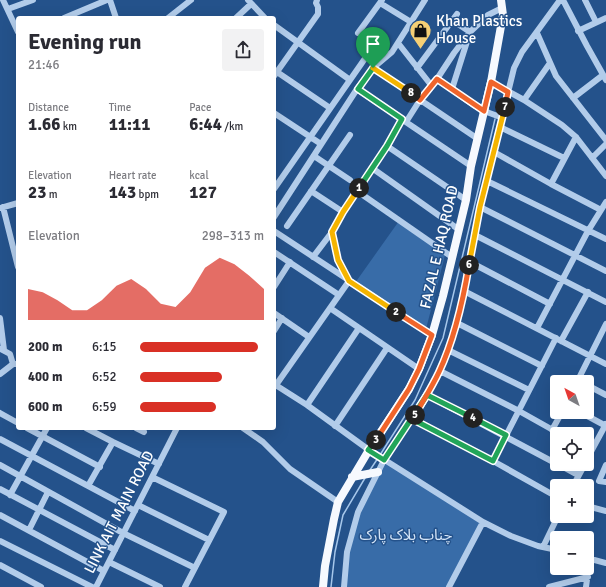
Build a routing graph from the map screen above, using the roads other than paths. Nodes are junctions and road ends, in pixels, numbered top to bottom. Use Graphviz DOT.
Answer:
graph roads {
  1 [pos="3,0"];
  2 [pos="34,0"];
  3 [pos="109,0"];
  4 [pos="190,0"];
  5 [pos="425,0"];
  6 [pos="560,0"];
  7 [pos="563,0"];
  8 [pos="585,0"];
  9 [pos="315,1"];
  10 [pos="381,1"];
  11 [pos="250,2"];
  12 [pos="502,4"];
  13 [pos="8,9"];
  14 [pos="457,14"];
  15 [pos="69,16"];
  16 [pos="115,16"];
  17 [pos="170,16"];
  18 [pos="238,16"];
  19 [pos="263,16"];
  20 [pos="606,18"];
  21 [pos="452,20"];
  22 [pos="412,22"];
  23 [pos="596,22"];
  24 [pos="16,27"];
  25 [pos="276,27"];
  26 [pos="578,30"];
  27 [pos="470,32"];
  28 [pos="358,33"];
  29 [pos="536,33"];
  30 [pos="297,43"];
  31 [pos="398,43"];
  32 [pos="373,47"];
  33 [pos="550,63"];
  34 [pos="606,64"];
  35 [pos="373,68"];
  36 [pos="417,68"];
  37 [pos="599,68"];
  38 [pos="276,73"];
  39 [pos="276,75"];
  40 [pos="604,78"];
  41 [pos="437,79"];
  42 [pos="350,80"];
  43 [pos="491,82"];
  44 [pos="431,85"];
  45 [pos="358,89"];
  46 [pos="452,89"];
  47 [pos="508,92"];
  48 [pos="573,98"];
  49 [pos="420,100"];
  50 [pos="524,100"];
  51 [pos="330,108"];
  52 [pos="484,111"];
  53 [pos="276,117"];
  54 [pos="503,118"];
  55 [pos="404,121"];
  56 [pos="500,127"];
  57 [pos="350,135"];
  58 [pos="576,137"];
  59 [pos="310,138"];
  60 [pos="478,139"];
  61 [pos="606,140"];
  62 [pos="321,144"];
  63 [pos="606,144"];
  64 [pos="387,146"];
  65 [pos="494,152"];
  66 [pos="314,156"];
  67 [pos="564,158"];
  68 [pos="592,158"];
  69 [pos="329,165"];
  70 [pos="471,166"];
  71 [pos="372,168"];
  72 [pos="606,176"];
  73 [pos="350,180"];
  74 [pos="487,180"];
  75 [pos="551,184"];
  76 [pos="276,186"];
  77 [pos="311,191"];
  78 [pos="357,191"];
  79 [pos="466,200"];
  80 [pos="606,202"];
  81 [pos="16,204"];
  82 [pos="480,207"];
  83 [pos="1,208"];
  84 [pos="601,210"];
  85 [pos="343,212"];
  86 [pos="276,214"];
  87 [pos="287,226"];
  88 [pos="458,229"];
  89 [pos="588,231"];
  90 [pos="276,232"];
  91 [pos="332,232"];
  92 [pos="475,235"];
  93 [pos="606,239"];
  94 [pos="276,253"];
  95 [pos="575,256"];
  96 [pos="313,257"];
  97 [pos="452,257"];
  98 [pos="16,260"];
  99 [pos="290,262"];
  100 [pos="470,262"];
  101 [pos="606,271"];
  102 [pos="563,279"];
  103 [pos="349,281"];
  104 [pos="276,284"];
  105 [pos="464,291"];
  106 [pos="588,292"];
  107 [pos="339,295"];
  108 [pos="606,302"];
  109 [pos="550,304"];
  110 [pos="330,308"];
  111 [pos="276,314"];
  112 [pos="0,318"];
  113 [pos="282,318"];
  114 [pos="456,323"];
  115 [pos="606,324"];
  116 [pos="276,328"];
  117 [pos="359,328"];
  118 [pos="537,328"];
  119 [pos="432,335"];
  120 [pos="603,336"];
  121 [pos="309,337"];
  122 [pos="559,340"];
  123 [pos="387,348"];
  124 [pos="2,349"];
  125 [pos="448,350"];
  126 [pos="590,356"];
  127 [pos="16,364"];
  128 [pos="606,364"];
  129 [pos="542,366"];
  130 [pos="419,369"];
  131 [pos="440,371"];
  132 [pos="0,374"];
  133 [pos="582,375"];
  134 [pos="276,383"];
  135 [pos="276,385"];
  136 [pos="594,389"];
  137 [pos="530,390"];
  138 [pos="427,395"];
  139 [pos="606,395"];
  140 [pos="306,405"];
  141 [pos="519,411"];
  142 [pos="0,413"];
  143 [pos="412,419"];
  144 [pos="594,419"];
  145 [pos="16,422"];
  146 [pos="606,425"];
  147 [pos="335,426"];
  148 [pos="550,429"];
  149 [pos="31,430"];
  150 [pos="46,430"];
  151 [pos="90,430"];
  152 [pos="100,430"];
  153 [pos="140,430"];
  154 [pos="176,430"];
  155 [pos="246,430"];
  156 [pos="144,432"];
  157 [pos="97,434"];
  158 [pos="506,435"];
  159 [pos="42,436"];
  160 [pos="0,439"];
  161 [pos="113,442"];
  162 [pos="594,443"];
  163 [pos="370,451"];
  164 [pos="31,456"];
  165 [pos="383,460"];
  166 [pos="550,460"];
  167 [pos="493,461"];
  168 [pos="159,464"];
  169 [pos="0,465"];
  170 [pos="606,465"];
  171 [pos="100,468"];
  172 [pos="569,471"];
  173 [pos="580,471"];
  174 [pos="377,472"];
  175 [pos="20,476"];
  176 [pos="578,476"];
  177 [pos="152,477"];
  178 [pos="352,477"];
  179 [pos="576,479"];
  180 [pos="606,482"];
  181 [pos="88,486"];
  182 [pos="0,490"];
  183 [pos="48,492"];
  184 [pos="550,492"];
  185 [pos="10,495"];
  186 [pos="338,502"];
  187 [pos="136,508"];
  188 [pos="594,508"];
  189 [pos="39,510"];
  190 [pos="606,511"];
  191 [pos="0,515"];
  192 [pos="482,522"];
  193 [pos="555,523"];
  194 [pos="29,530"];
  195 [pos="123,533"];
  196 [pos="209,540"];
  197 [pos="0,541"];
  198 [pos="543,547"];
  199 [pos="550,548"];
  200 [pos="115,550"];
  201 [pos="594,560"];
  202 [pos="109,562"];
  203 [pos="606,563"];
  204 [pos="0,565"];
  205 [pos="195,568"];
  206 [pos="104,571"];
  207 [pos="588,577"];
  208 [pos="42,587"];
  209 [pos="92,587"];
  210 [pos="96,587"];
  211 [pos="160,587"];
  212 [pos="185,587"];
  213 [pos="323,587"];
  214 [pos="344,587"];
  215 [pos="449,587"];
  216 [pos="549,587"];
  217 [pos="586,587"];
  1 -- 13 [label="street"];
  2 -- 13 [label="street"];
  3 -- 15 [label="street"];
  3 -- 16 [label="street"];
  4 -- 17 [label="street"];
  5 -- 22 [label="street"];
  6 -- 29 [label="street"];
  7 -- 26 [label="street"];
  8 -- 23 [label="street"];
  9 -- 30 [label="street"];
  10 -- 22 [label="street"];
  10 -- 28 [label="street"];
  11 -- 18 [label="street"];
  11 -- 19 [label="street"];
  12 -- 27 [label="street"];
  12 -- 43 [label="main road, FAZAL E HAQ ROAD"];
  13 -- 24 [label="street"];
  14 -- 21 [label="street"];
  20 -- 23 [label="street"];
  21 -- 27 [label="street"];
  21 -- 36 [label="street"];
  22 -- 31 [label="street"];
  23 -- 26 [label="street"];
  25 -- 30 [label="street"];
  26 -- 37 [label="street"];
  27 -- 41 [label="street"];
  27 -- 46 [label="street"];
  29 -- 33 [label="street"];
  29 -- 47 [label="street"];
  30 -- 38 [label="street"];
  30 -- 42 [label="street"];
  31 -- 35 [label="street"];
  31 -- 36 [label="street"];
  32 -- 42 [label="street"];
  33 -- 48 [label="street"];
  33 -- 50 [label="street"];
  34 -- 37 [label="street"];
  35 -- 45 [label="street"];
  35 -- 49 [label="street"];
  36 -- 44 [label="street"];
  37 -- 40 [label="street"];
  39 -- 51 [label="street"];
  40 -- 48 [label="street"];
  41 -- 44 [label="street"];
  41 -- 46 [label="street"];
  42 -- 51 [label="street"];
  43 -- 47 [label="street"];
  43 -- 52 [label="main road, FAZAL E HAQ ROAD"];
  44 -- 49 [label="street"];
  45 -- 55 [label="street"];
  45 -- 62 [label="street"];
  46 -- 52 [label="street"];
  47 -- 50 [label="street"];
  47 -- 54 [label="street"];
  48 -- 61 [label="street"];
  49 -- 55 [label="street"];
  49 -- 60 [label="street"];
  50 -- 58 [label="street"];
  51 -- 59 [label="street"];
  52 -- 54 [label="street"];
  52 -- 60 [label="main road, FAZAL E HAQ ROAD"];
  53 -- 59 [label="street"];
  54 -- 56 [label="street"];
  55 -- 64 [label="street"];
  55 -- 70 [label="street"];
  56 -- 65 [label="street"];
  56 -- 67 [label="street"];
  57 -- 69 [label="street"];
  58 -- 67 [label="street"];
  58 -- 68 [label="street"];
  59 -- 62 [label="street"];
  59 -- 76 [label="street"];
  60 -- 70 [label="main road, FAZAL E HAQ ROAD"];
  62 -- 66 [label="street"];
  63 -- 68 [label="street"];
  64 -- 71 [label="street"];
  64 -- 79 [label="street"];
  65 -- 74 [label="street"];
  65 -- 75 [label="street"];
  66 -- 69 [label="street"];
  66 -- 86 [label="street"];
  67 -- 75 [label="street"];
  68 -- 72 [label="street"];
  69 -- 73 [label="street"];
  69 -- 77 [label="street"];
  70 -- 79 [label="main road, FAZAL E HAQ ROAD"];
  71 -- 78 [label="street"];
  71 -- 88 [label="street"];
  74 -- 82 [label="street"];
  74 -- 89 [label="street"];
  75 -- 84 [label="street"];
  77 -- 85 [label="street"];
  77 -- 87 [label="street"];
  78 -- 85 [label="street"];
  78 -- 97 [label="street"];
  79 -- 88 [label="main road, FAZAL E HAQ ROAD"];
  80 -- 84 [label="street"];
  81 -- 83 [label="street"];
  82 -- 92 [label="street"];
  82 -- 95 [label="street"];
  83 -- 98 [label="street"];
  84 -- 89 [label="street"];
  85 -- 91 [label="street"];
  88 -- 97 [label="main road, FAZAL E HAQ ROAD"];
  89 -- 93 [label="street"];
  89 -- 95 [label="street"];
  90 -- 96 [label="street"];
  91 -- 96 [label="street"];
  91 -- 103 [label="street"];
  92 -- 100 [label="street"];
  92 -- 102 [label="street"];
  94 -- 99 [label="street"];
  95 -- 101 [label="street"];
  95 -- 102 [label="street"];
  96 -- 103 [label="street"];
  97 -- 119 [label="main road, FAZAL E HAQ ROAD"];
  99 -- 104 [label="street"];
  99 -- 107 [label="street"];
  100 -- 105 [label="street"];
  100 -- 109 [label="street"];
  102 -- 106 [label="street"];
  102 -- 109 [label="street"];
  103 -- 107 [label="street"];
  103 -- 119 [label="street"];
  105 -- 114 [label="street"];
  105 -- 118 [label="street"];
  106 -- 108 [label="street"];
  106 -- 122 [label="street"];
  107 -- 110 [label="street"];
  109 -- 118 [label="street"];
  110 -- 117 [label="street"];
  110 -- 121 [label="street"];
  111 -- 113 [label="street"];
  112 -- 124 [label="street"];
  113 -- 116 [label="street"];
  113 -- 121 [label="street"];
  114 -- 125 [label="street"];
  114 -- 129 [label="street"];
  115 -- 120 [label="street"];
  117 -- 123 [label="street"];
  117 -- 140 [label="street"];
  118 -- 122 [label="street"];
  119 -- 130 [label="main road, FAZAL E HAQ ROAD"];
  120 -- 126 [label="street"];
  121 -- 134 [label="street"];
  122 -- 126 [label="street"];
  122 -- 129 [label="street"];
  123 -- 130 [label="street"];
  123 -- 147 [label="street"];
  124 -- 127 [label="street"];
  125 -- 131 [label="street"];
  125 -- 137 [label="street"];
  126 -- 128 [label="street"];
  126 -- 133 [label="street"];
  127 -- 132 [label="street"];
  129 -- 137 [label="street"];
  130 -- 163 [label="main road, FAZAL E HAQ ROAD"];
  131 -- 138 [label="street"];
  131 -- 141 [label="street"];
  135 -- 140 [label="street"];
  136 -- 139 [label="street"];
  137 -- 141 [label="street"];
  138 -- 143 [label="street"];
  138 -- 158 [label="street"];
  140 -- 147 [label="street"];
  141 -- 148 [label="street"];
  141 -- 158 [label="street"];
  142 -- 145 [label="street"];
  143 -- 165 [label="street"];
  143 -- 167 [label="street"];
  144 -- 146 [label="street"];
  146 -- 162 [label="street"];
  147 -- 163 [label="street"];
  149 -- 159 [label="street"];
  150 -- 159 [label="street"];
  151 -- 157 [label="street"];
  152 -- 157 [label="street"];
  153 -- 156 [label="street"];
  154 -- 168 [label="street, LINK AIT MAIN ROAD"];
  155 -- 186 [label="street"];
  157 -- 161 [label="street"];
  158 -- 166 [label="street"];
  158 -- 167 [label="street"];
  159 -- 164 [label="street"];
  159 -- 171 [label="street"];
  160 -- 164 [label="street"];
  161 -- 168 [label="street"];
  161 -- 171 [label="street"];
  163 -- 165 [label="street"];
  163 -- 178 [label="main road, FAZAL E HAQ ROAD"];
  164 -- 175 [label="street"];
  164 -- 181 [label="street"];
  165 -- 174 [label="street"];
  165 -- 192 [label="street"];
  167 -- 184 [label="street"];
  168 -- 177 [label="street, LINK AIT MAIN ROAD"];
  169 -- 175 [label="street"];
  170 -- 180 [label="street"];
  171 -- 181 [label="street"];
  172 -- 176 [label="street"];
  173 -- 176 [label="street"];
  174 -- 178 [label="main road"];
  174 -- 214 [label="street"];
  175 -- 183 [label="street"];
  175 -- 185 [label="street"];
  176 -- 179 [label="street"];
  177 -- 187 [label="street, LINK AIT MAIN ROAD"];
  177 -- 196 [label="street"];
  178 -- 186 [label="main road, FAZAL E HAQ ROAD"];
  181 -- 187 [label="street"];
  182 -- 185 [label="street"];
  183 -- 189 [label="street"];
  183 -- 195 [label="street"];
  185 -- 189 [label="street"];
  186 -- 213 [label="main road, FAZAL E HAQ ROAD"];
  187 -- 195 [label="street, LINK AIT MAIN ROAD"];
  187 -- 196 [label="street"];
  188 -- 190 [label="street"];
  189 -- 194 [label="street"];
  189 -- 200 [label="street"];
  191 -- 194 [label="street"];
  192 -- 198 [label="street"];
  192 -- 215 [label="street"];
  193 -- 198 [label="street"];
  194 -- 206 [label="street"];
  195 -- 200 [label="street, LINK AIT MAIN ROAD"];
  195 -- 205 [label="street"];
  196 -- 205 [label="street"];
  197 -- 209 [label="street"];
  198 -- 199 [label="street"];
  200 -- 202 [label="street, LINK AIT MAIN ROAD"];
  201 -- 203 [label="street"];
  202 -- 206 [label="street, LINK AIT MAIN ROAD"];
  202 -- 211 [label="street"];
  204 -- 208 [label="street"];
  205 -- 212 [label="street"];
  206 -- 210 [label="street, LINK AIT MAIN ROAD"];
  207 -- 216 [label="street"];
  207 -- 217 [label="street"];
}
